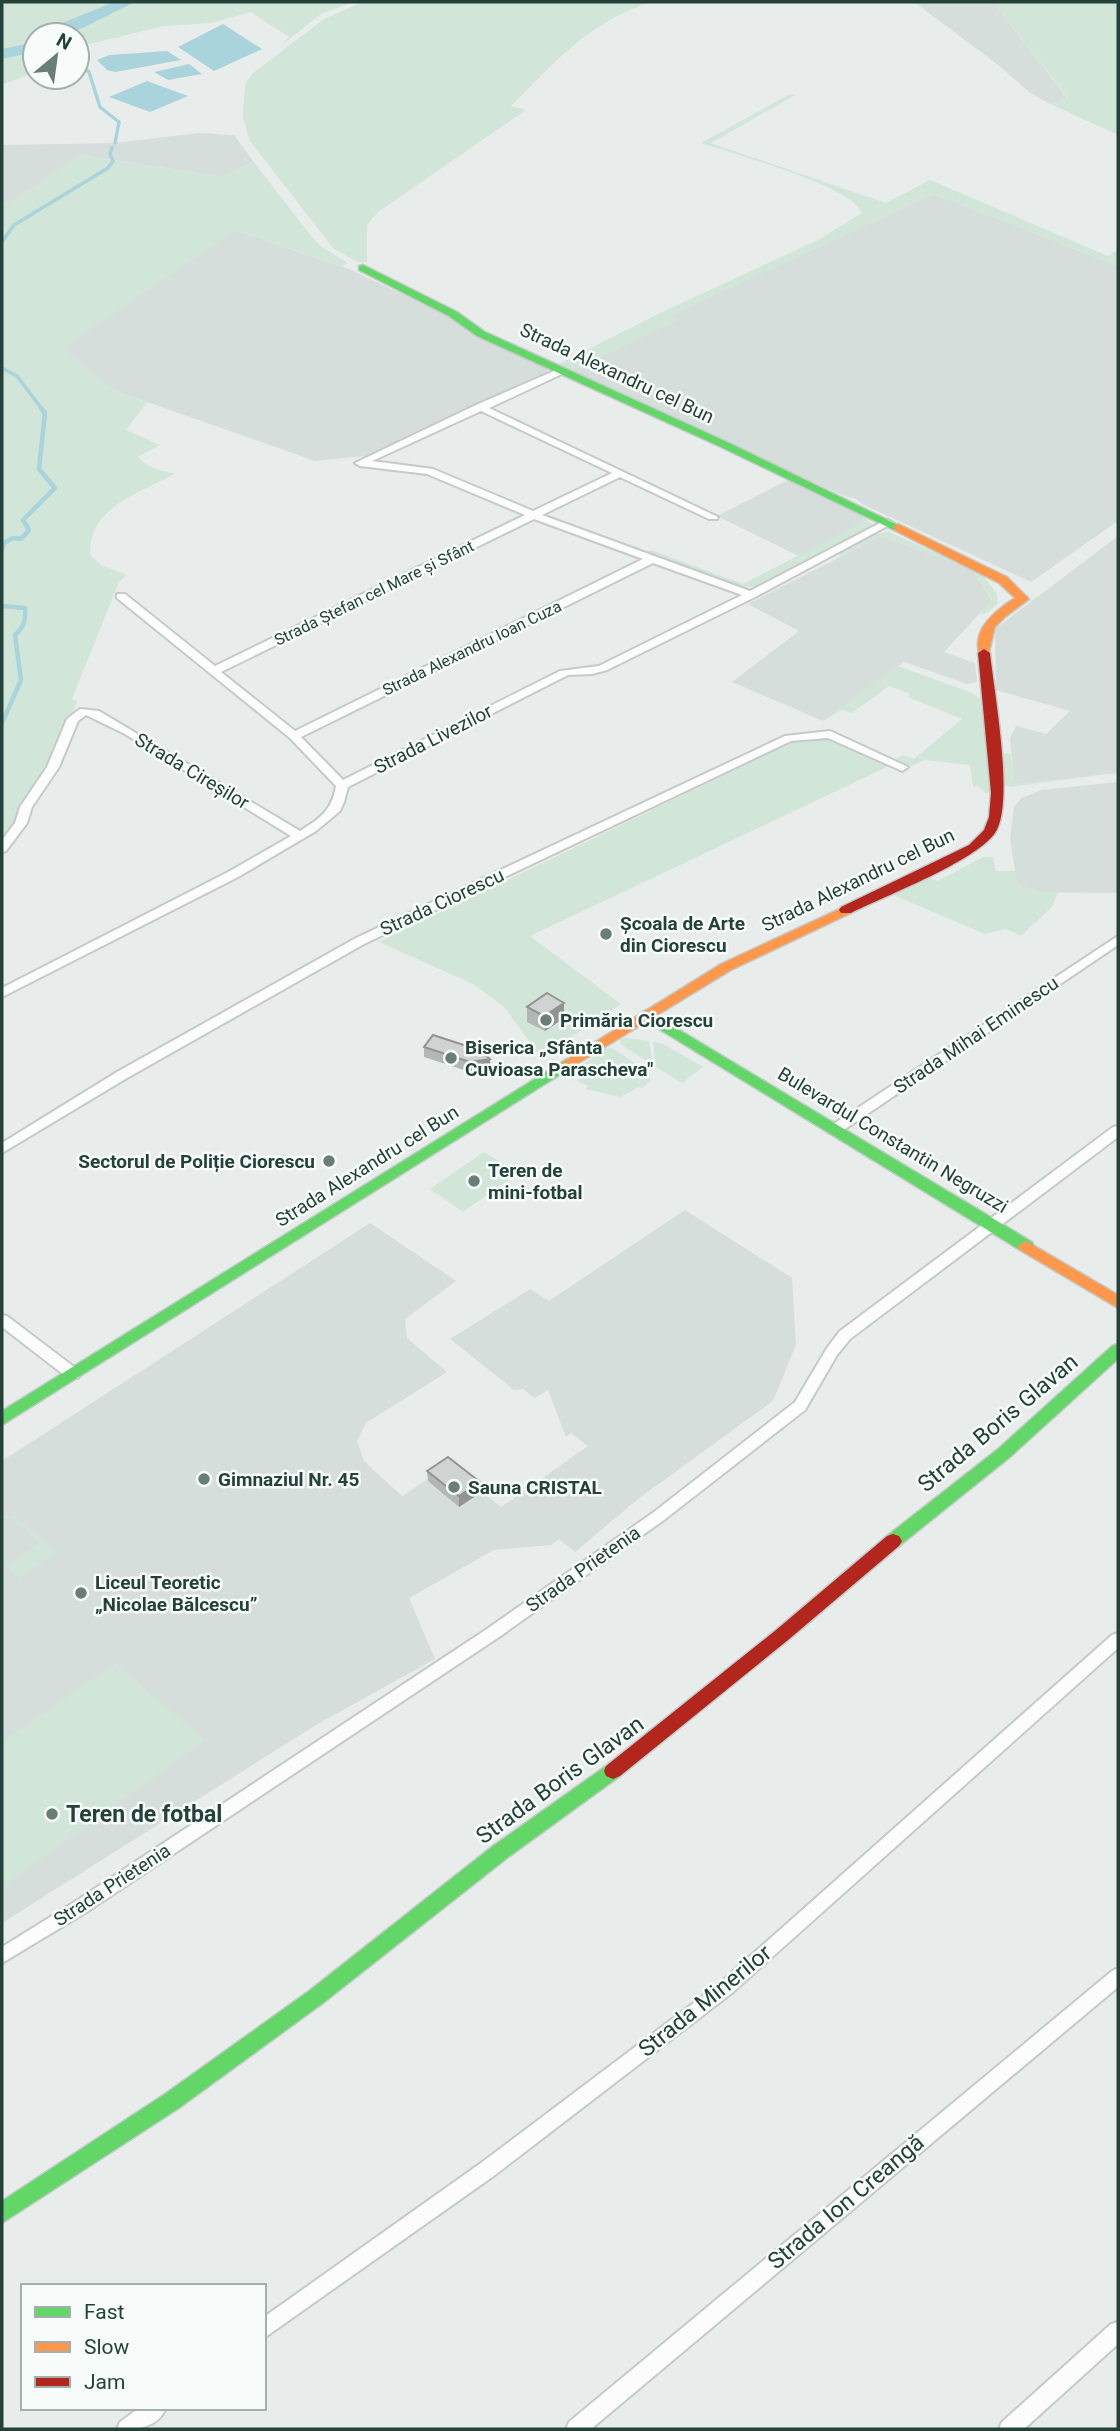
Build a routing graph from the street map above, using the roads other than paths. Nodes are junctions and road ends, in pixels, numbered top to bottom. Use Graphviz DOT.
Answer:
graph roads {
  1 [pos="363,268"];
  2 [pos="561,371"];
  3 [pos="479,407"];
  4 [pos="618,474"];
  5 [pos="533,516"];
  6 [pos="713,517"];
  7 [pos="888,523"];
  8 [pos="650,560"];
  9 [pos="751,595"];
  10 [pos="121,596"];
  11 [pos="215,671"];
  12 [pos="294,736"];
  13 [pos="902,767"];
  14 [pos="342,785"];
  15 [pos="298,835"];
  16 [pos="2,848"];
  17 [pos="1118,940"];
  18 [pos="2,993"];
  19 [pos="646,1015"];
  20 [pos="834,1130"];
  21 [pos="1118,1130"];
  22 [pos="2,1149"];
  23 [pos="990,1224"];
  24 [pos="1118,1302"];
  25 [pos="2,1320"];
  26 [pos="1118,1350"];
  27 [pos="73,1374"];
  28 [pos="2,1419"];
  29 [pos="1118,1639"];
  30 [pos="2,1956"];
  31 [pos="1118,1976"];
  32 [pos="2,2213"];
  33 [pos="266,2328"];
  34 [pos="1118,2331"];
  35 [pos="153,2410"];
  36 [pos="127,2429"];
  37 [pos="576,2429"];
  38 [pos="1009,2429"];
  1 -- 2 [label="street, Strada Alexandru cel Bun"];
  2 -- 3 [label="street"];
  2 -- 7 [label="street, Strada Alexandru cel Bun"];
  3 -- 4 [label="street"];
  3 -- 5 [label="street"];
  4 -- 5 [label="street, Strada Ștefan cel Mare și Sfânt"];
  4 -- 6 [label="street"];
  5 -- 8 [label="street"];
  5 -- 11 [label="street, Strada Ștefan cel Mare și Sfânt"];
  7 -- 9 [label="street, Strada Livezilor"];
  7 -- 19 [label="street, Strada Alexandru cel Bun"];
  8 -- 9 [label="street"];
  8 -- 12 [label="street, Strada Alexandru Ioan Cuza"];
  9 -- 14 [label="street, Strada Livezilor"];
  10 -- 11 [label="street"];
  11 -- 12 [label="street"];
  12 -- 14 [label="street"];
  13 -- 22 [label="street, Strada Ciorescu"];
  14 -- 15 [label="street"];
  15 -- 16 [label="street, Strada Cireșilor"];
  15 -- 18 [label="street"];
  17 -- 20 [label="street, Strada Mihai Eminescu"];
  19 -- 20 [label="street, Bulevardul Constantin Negruzzi"];
  19 -- 27 [label="street, Strada Alexandru cel Bun"];
  20 -- 23 [label="street, Bulevardul Constantin Negruzzi"];
  21 -- 23 [label="street, Strada Prietenia"];
  23 -- 24 [label="street, Bulevardul Constantin Negruzzi"];
  23 -- 30 [label="street, Strada Prietenia"];
  25 -- 27 [label="street"];
  26 -- 32 [label="street, Strada Boris Glavan"];
  27 -- 28 [label="street, Strada Alexandru cel Bun"];
  29 -- 33 [label="street, Strada Minerilor"];
  31 -- 37 [label="street, Strada Ion Creangă"];
  34 -- 38 [label="street"];
  35 -- 36 [label="street"];
}
